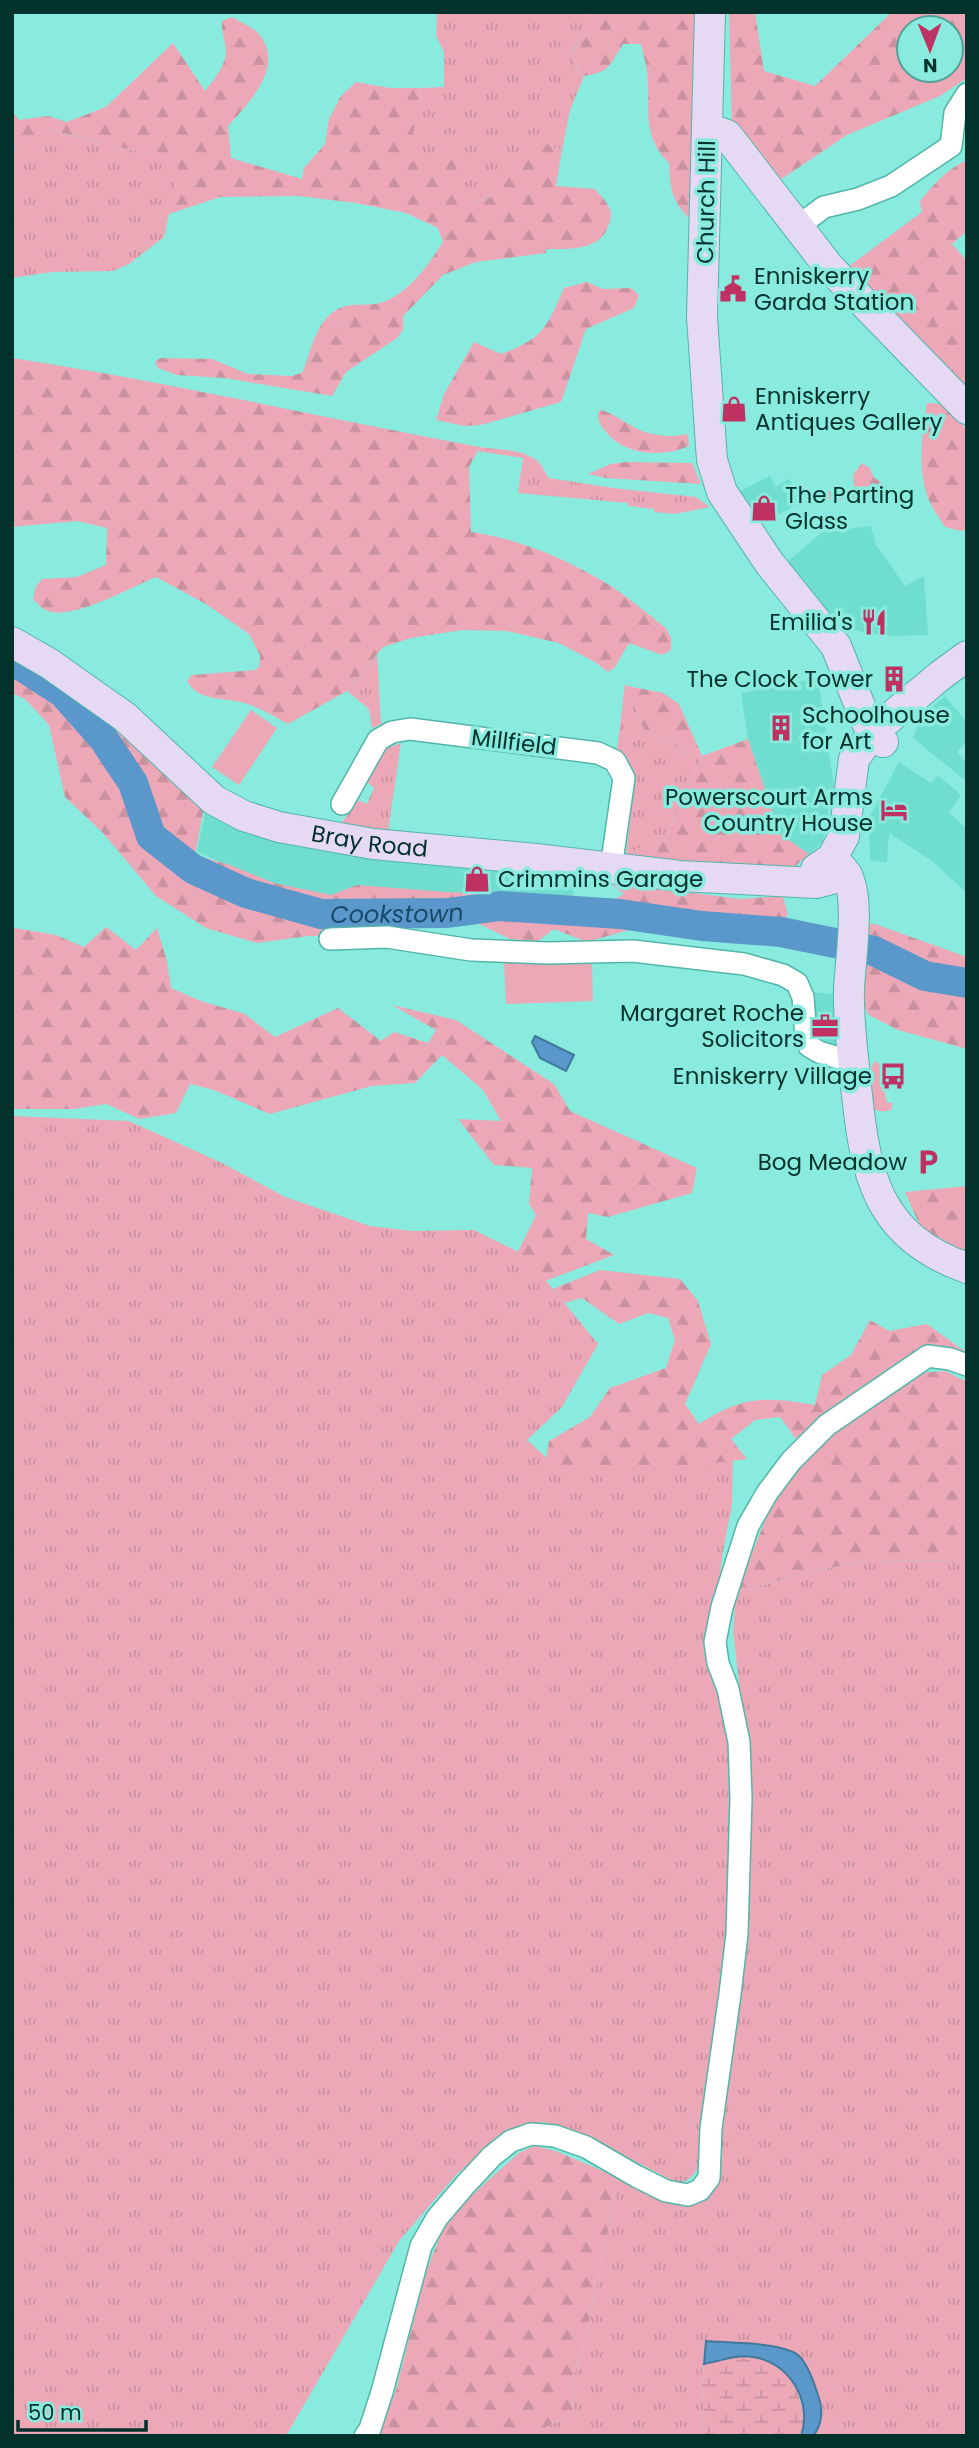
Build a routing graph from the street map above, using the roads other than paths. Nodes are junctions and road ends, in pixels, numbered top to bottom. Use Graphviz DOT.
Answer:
graph roads {
  1 [pos="710,12"];
  2 [pos="967,94"];
  3 [pos="708,128"];
  4 [pos="797,227"];
  5 [pos="967,409"];
  6 [pos="12,642"];
  7 [pos="967,656"];
  8 [pos="879,736"];
  9 [pos="342,804"];
  10 [pos="839,866"];
  11 [pos="611,868"];
  12 [pos="330,939"];
  13 [pos="852,1062"];
  14 [pos="967,1268"];
  15 [pos="967,1365"];
  16 [pos="365,2436"];
  1 -- 3 [label="main road, Church Hill"];
  2 -- 4 [label="street"];
  3 -- 4 [label="main road"];
  3 -- 8 [label="main road, Church Hill"];
  4 -- 5 [label="main road"];
  6 -- 11 [label="main road, Bray Road"];
  7 -- 8 [label="main road"];
  8 -- 10 [label="main road"];
  9 -- 11 [label="street, Millfield"];
  10 -- 11 [label="main road, Bray Road"];
  10 -- 13 [label="main road"];
  12 -- 13 [label="street"];
  13 -- 14 [label="main road"];
  15 -- 16 [label="street"];
}
